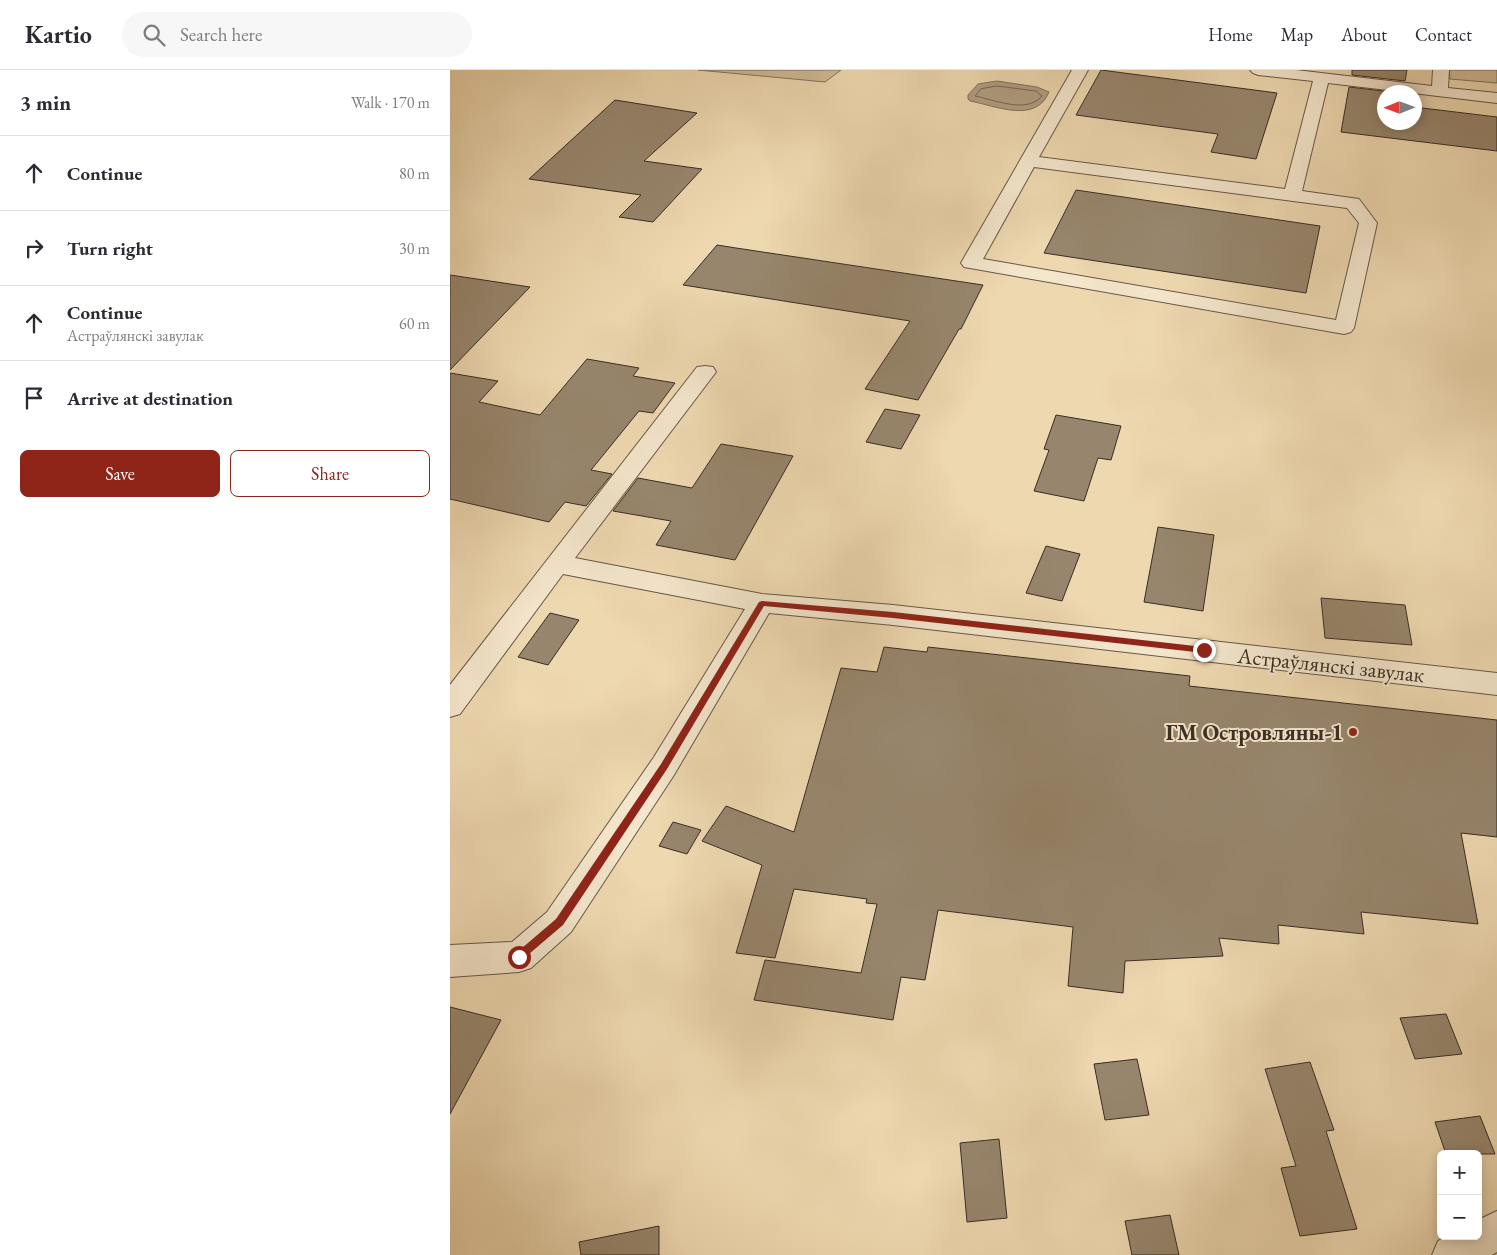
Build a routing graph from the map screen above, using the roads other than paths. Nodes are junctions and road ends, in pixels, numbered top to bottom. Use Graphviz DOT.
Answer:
graph roads {
  1 [pos="1080,70"];
  2 [pos="1258,70"];
  3 [pos="1441,70"];
  4 [pos="1322,78"];
  5 [pos="1440,92"];
  6 [pos="1497,98"];
  7 [pos="1028,161"];
  8 [pos="1292,195"];
  9 [pos="705,372"];
  10 [pos="558,564"];
  11 [pos="762,604"];
  12 [pos="1497,684"];
  13 [pos="450,706"];
  14 [pos="450,961"];
  15 [pos="1497,1231"];
  16 [pos="1452,1255"];
  1 -- 7 [label="street"];
  2 -- 4 [label="street"];
  3 -- 5 [label="street"];
  4 -- 5 [label="street"];
  4 -- 8 [label="street"];
  5 -- 6 [label="street"];
  7 -- 8 [label="street"];
  7 -- 8 [label="street"];
  9 -- 10 [label="street"];
  10 -- 11 [label="street, Астраўлянскі завулак"];
  10 -- 13 [label="street"];
  11 -- 12 [label="street, Астраўлянскі завулак"];
  11 -- 14 [label="street"];
  15 -- 16 [label="street"];
}
